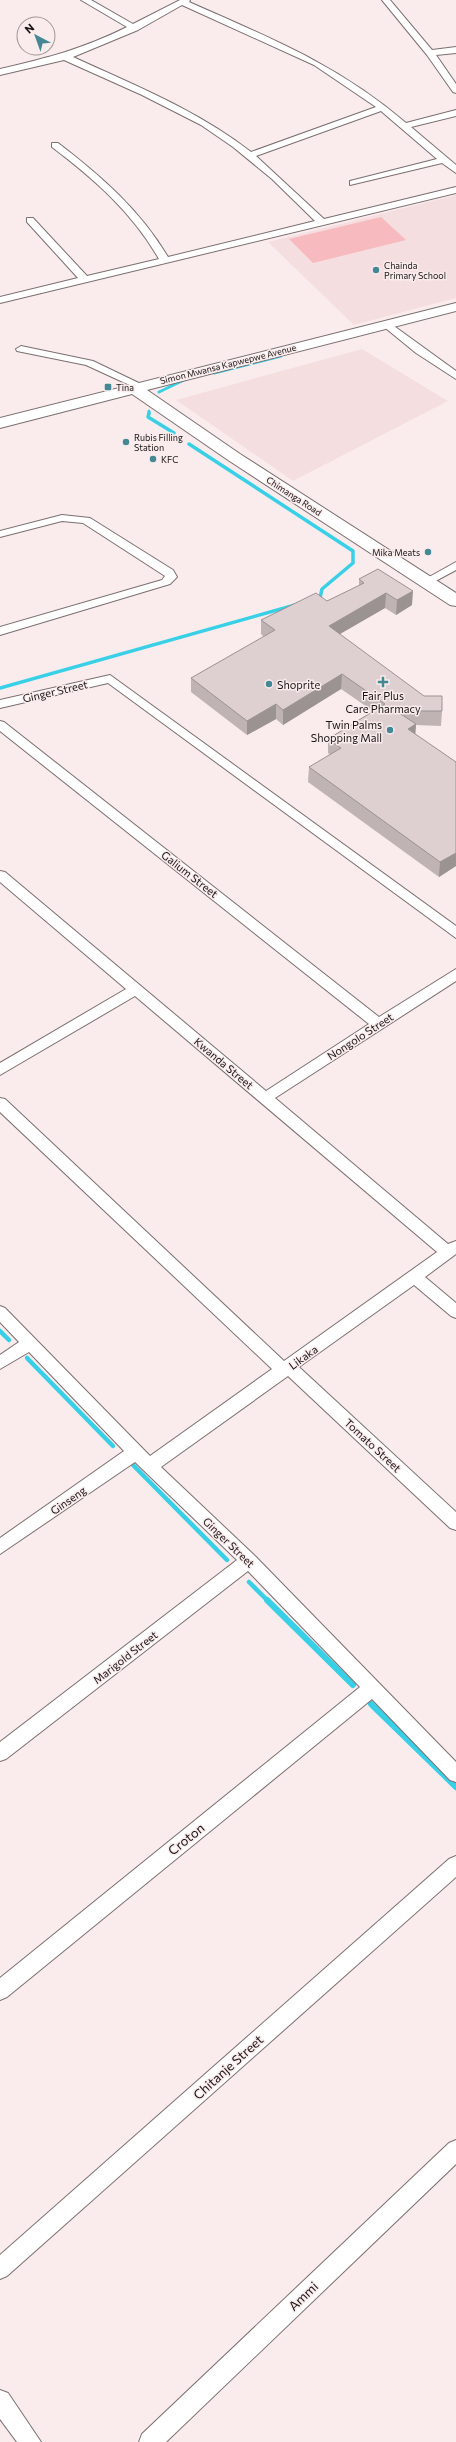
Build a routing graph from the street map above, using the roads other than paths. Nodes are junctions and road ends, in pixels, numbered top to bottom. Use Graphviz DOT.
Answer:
graph roads {
  1 [pos="85,0"];
  2 [pos="386,0"];
  3 [pos="184,1"];
  4 [pos="135,28"];
  5 [pos="456,50"];
  6 [pos="430,53"];
  7 [pos="66,57"];
  8 [pos="0,72"];
  9 [pos="456,90"];
  10 [pos="382,108"];
  11 [pos="456,113"];
  12 [pos="403,126"];
  13 [pos="55,145"];
  14 [pos="250,155"];
  15 [pos="444,160"];
  16 [pos="456,170"];
  17 [pos="353,183"];
  18 [pos="456,190"];
  19 [pos="30,220"];
  20 [pos="323,223"];
  21 [pos="166,260"];
  22 [pos="84,279"];
  23 [pos="0,300"];
  24 [pos="456,307"];
  25 [pos="387,324"];
  26 [pos="21,349"];
  27 [pos="456,376"];
  28 [pos="137,387"];
  29 [pos="0,423"];
  30 [pos="0,534"];
  31 [pos="456,565"];
  32 [pos="426,582"];
  33 [pos="456,601"];
  34 [pos="0,631"];
  35 [pos="0,704"];
  36 [pos="0,725"];
  37 [pos="0,875"];
  38 [pos="456,933"];
  39 [pos="456,974"];
  40 [pos="137,989"];
  41 [pos="379,1024"];
  42 [pos="0,1070"];
  43 [pos="265,1098"];
  44 [pos="0,1103"];
  45 [pos="452,1249"];
  46 [pos="415,1277"];
  47 [pos="0,1312"];
  48 [pos="456,1312"];
  49 [pos="31,1343"];
  50 [pos="0,1363"];
  51 [pos="287,1369"];
  52 [pos="136,1452"];
  53 [pos="149,1466"];
  54 [pos="456,1523"];
  55 [pos="0,1547"];
  56 [pos="250,1560"];
  57 [pos="371,1689"];
  58 [pos="0,1753"];
  59 [pos="456,1774"];
  60 [pos="456,1865"];
  61 [pos="0,1990"];
  62 [pos="456,2150"];
  63 [pos="0,2269"];
  64 [pos="0,2401"];
  65 [pos="30,2442"];
  66 [pos="150,2442"];
  1 -- 4 [label="street"];
  2 -- 6 [label="street"];
  3 -- 4 [label="street"];
  3 -- 10 [label="street"];
  4 -- 7 [label="street"];
  5 -- 6 [label="street"];
  6 -- 9 [label="street"];
  7 -- 8 [label="street"];
  7 -- 14 [label="street"];
  10 -- 12 [label="street"];
  10 -- 14 [label="street"];
  11 -- 12 [label="street"];
  12 -- 15 [label="street"];
  13 -- 21 [label="street"];
  14 -- 20 [label="street"];
  15 -- 16 [label="street"];
  15 -- 17 [label="street"];
  18 -- 20 [label="street"];
  19 -- 22 [label="street"];
  20 -- 21 [label="street"];
  21 -- 22 [label="street"];
  22 -- 23 [label="street"];
  24 -- 25 [label="main road, Simon Mwansa Kapwepwe Avenue"];
  25 -- 27 [label="street"];
  25 -- 28 [label="main road, Simon Mwansa Kapwepwe Avenue"];
  26 -- 28 [label="street"];
  28 -- 29 [label="main road, Simon Mwansa Kapwepwe Avenue"];
  28 -- 32 [label="main road, Chimanga Road"];
  30 -- 34 [label="street"];
  31 -- 32 [label="street"];
  32 -- 33 [label="main road, Chimanga Road"];
  35 -- 38 [label="street, Ginger Street"];
  36 -- 41 [label="street, Galium Street"];
  37 -- 40 [label="street, Kwanda Street"];
  39 -- 41 [label="street, Nongolo Street"];
  40 -- 42 [label="street"];
  40 -- 43 [label="street, Kwanda Street"];
  41 -- 43 [label="street, Nongolo Street"];
  43 -- 45 [label="street, Kwanda Street"];
  44 -- 51 [label="street, Tomato Street"];
  45 -- 46 [label="street, Likaka"];
  46 -- 48 [label="street"];
  46 -- 51 [label="street, Likaka"];
  47 -- 49 [label="street, Ginger Street"];
  49 -- 50 [label="street"];
  49 -- 52 [label="street, Ginger Street"];
  51 -- 53 [label="street, Likaka"];
  51 -- 54 [label="street, Tomato Street"];
  52 -- 53 [label="street, Ginger Street"];
  52 -- 55 [label="street, Ginseng"];
  53 -- 56 [label="street, Ginger Street"];
  56 -- 57 [label="street, Ginger Street"];
  56 -- 58 [label="street, Marigold Street"];
  57 -- 59 [label="street, Ginger Street"];
  57 -- 61 [label="street, Croton"];
  60 -- 63 [label="street, Chitanje Street"];
  62 -- 66 [label="street, Ammi"];
  64 -- 65 [label="street"];
}
